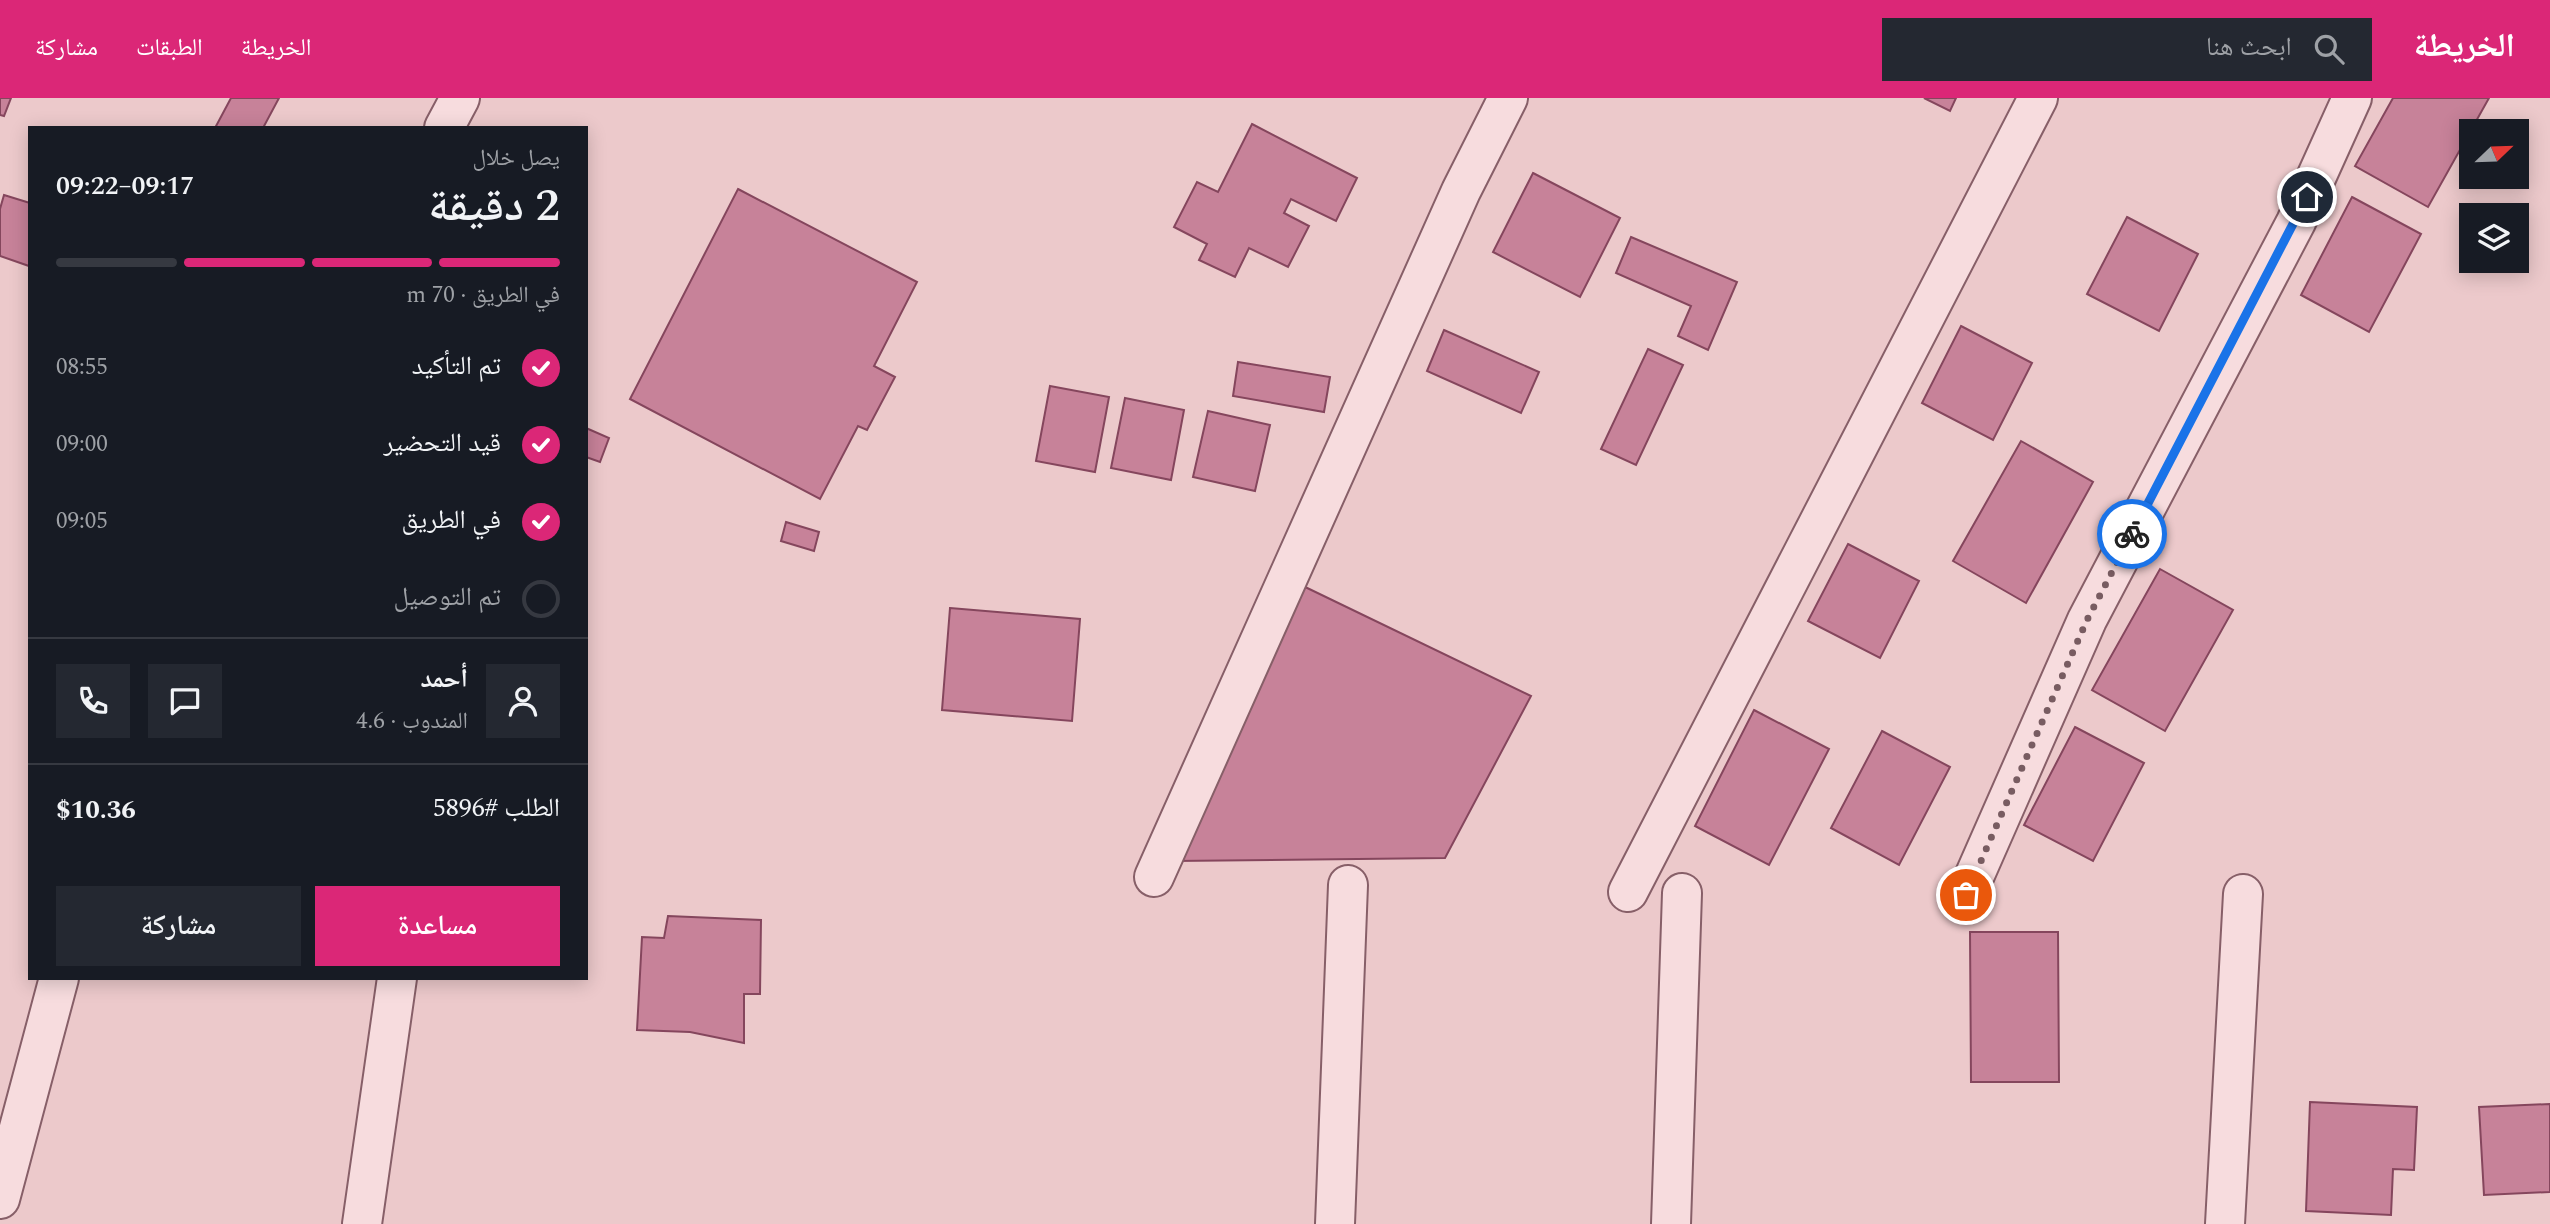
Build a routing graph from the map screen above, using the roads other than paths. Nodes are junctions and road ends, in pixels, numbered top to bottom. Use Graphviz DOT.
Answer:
graph roads {
  1 [pos="460,98"];
  2 [pos="1508,98"];
  3 [pos="2038,98"];
  4 [pos="2352,98"];
  5 [pos="445,126"];
  6 [pos="1154,877"];
  7 [pos="1348,885"];
  8 [pos="1628,892"];
  9 [pos="1682,893"];
  10 [pos="2243,894"];
  11 [pos="1966,895"];
  12 [pos="58,980"];
  13 [pos="397,980"];
  14 [pos="5,1159"];
  15 [pos="0,1199"];
  16 [pos="362,1224"];
  17 [pos="1335,1224"];
  18 [pos="1671,1224"];
  19 [pos="2225,1224"];
  1 -- 5 [label="street"];
  2 -- 6 [label="street"];
  3 -- 8 [label="street"];
  4 -- 11 [label="street"];
  7 -- 17 [label="street"];
  9 -- 18 [label="street"];
  10 -- 19 [label="street"];
  12 -- 14 [label="street"];
  13 -- 16 [label="street"];
  14 -- 15 [label="street"];
}
